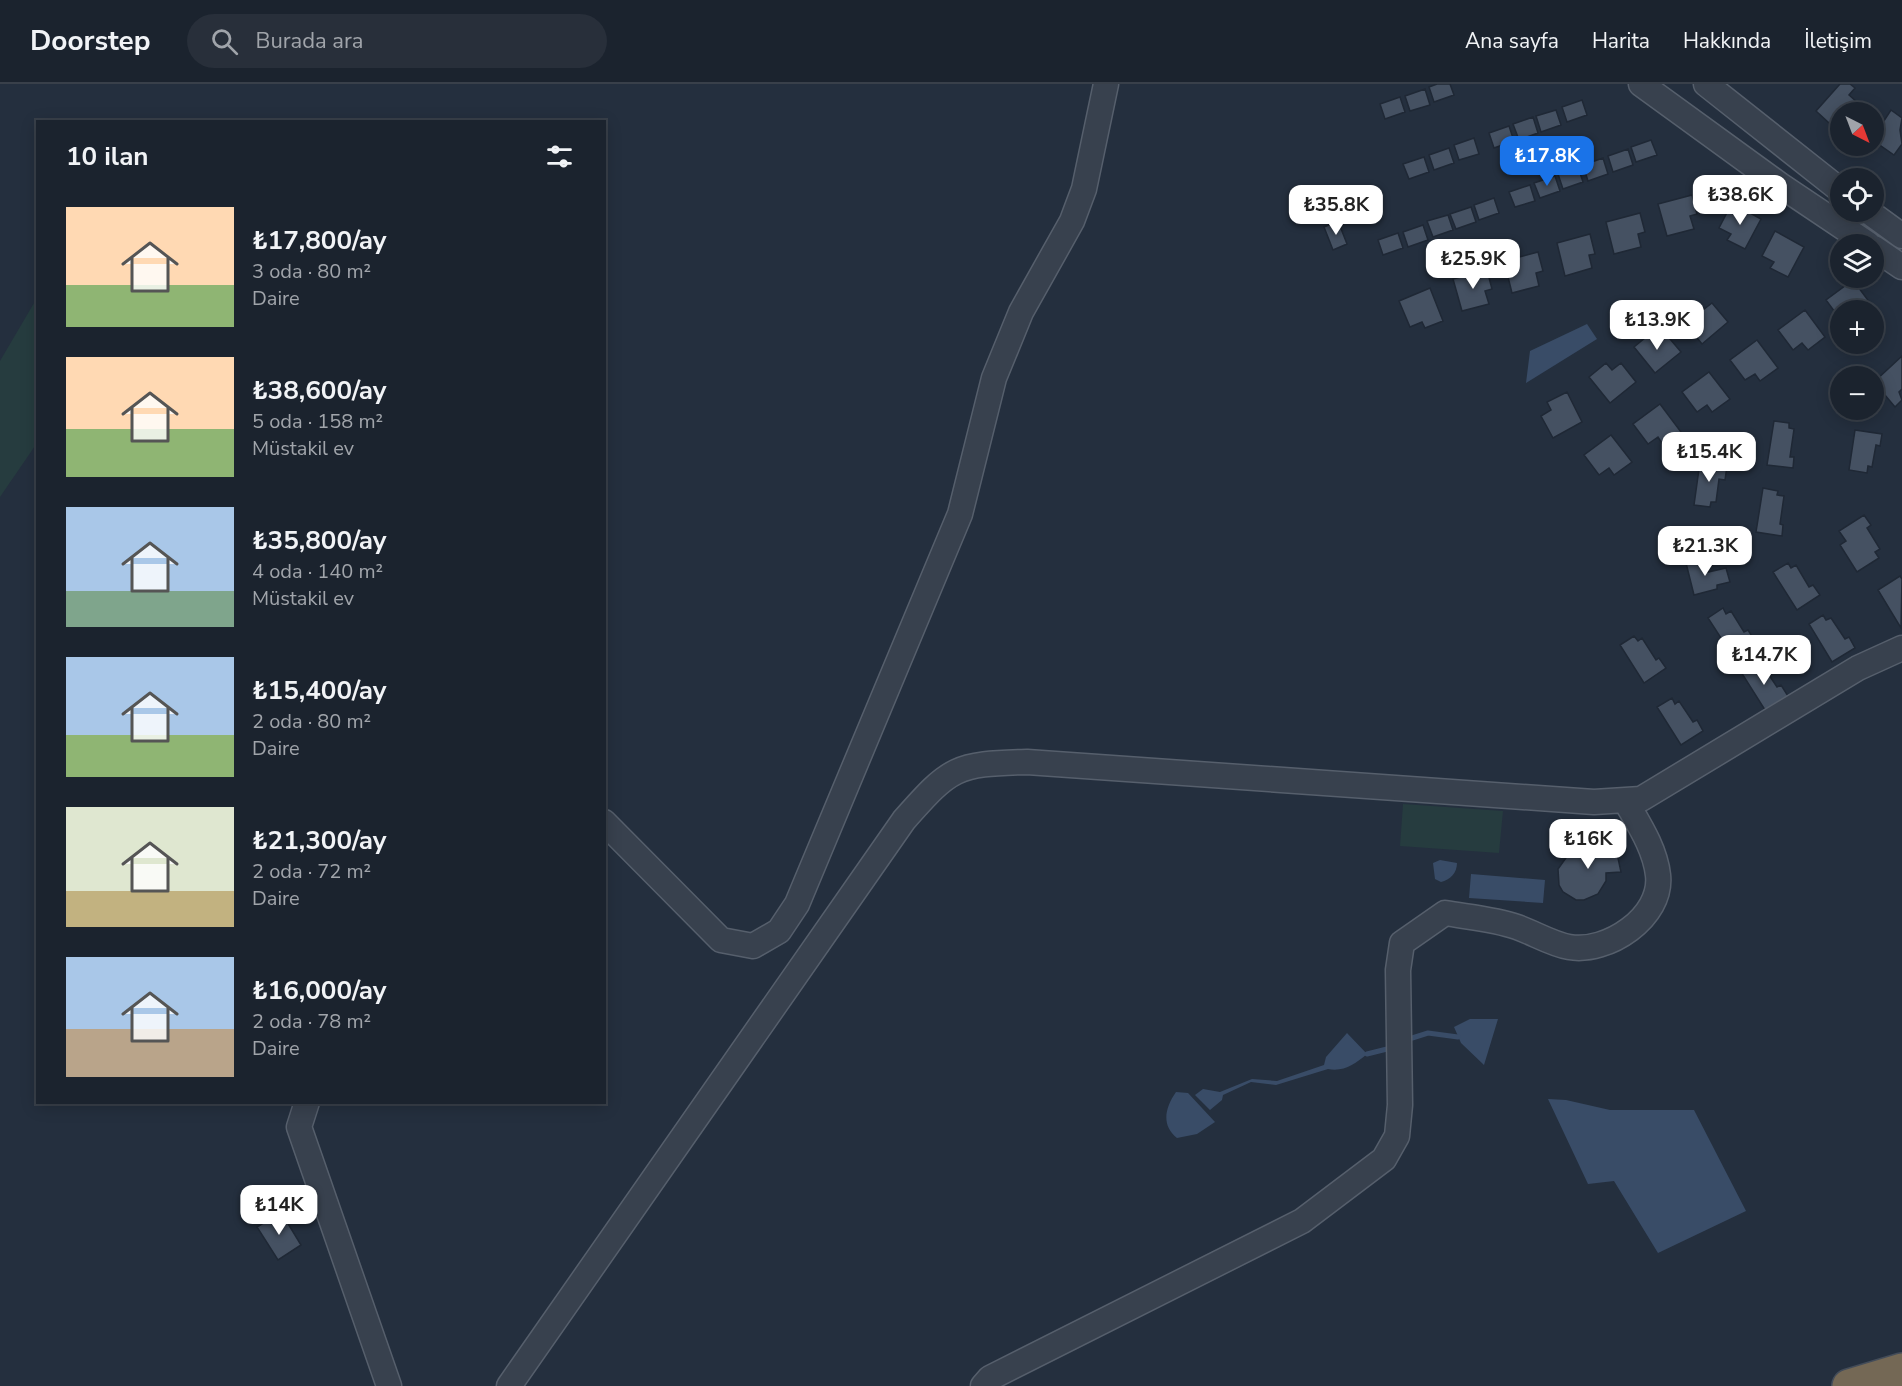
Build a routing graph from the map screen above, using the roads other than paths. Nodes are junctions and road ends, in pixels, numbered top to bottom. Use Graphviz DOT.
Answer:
graph roads {
  1 [pos="1106,84"];
  2 [pos="1641,84"];
  3 [pos="1706,84"];
  4 [pos="1830,182"];
  5 [pos="1883,222"];
  6 [pos="1854,234"];
  7 [pos="1902,236"];
  8 [pos="1884,255"];
  9 [pos="1902,267"];
  10 [pos="1902,648"];
  11 [pos="1625,800"];
  12 [pos="606,824"];
  13 [pos="306,1104"];
  14 [pos="1902,1370"];
  15 [pos="389,1386"];
  16 [pos="508,1386"];
  17 [pos="983,1386"];
  18 [pos="1849,1386"];
  1 -- 12 [label="street"];
  2 -- 6 [label="street"];
  3 -- 4 [label="street"];
  5 -- 7 [label="street"];
  8 -- 9 [label="street"];
  10 -- 11 [label="street"];
  11 -- 16 [label="street"];
  11 -- 17 [label="street"];
  13 -- 15 [label="street"];
  14 -- 18 [label="highway"];
}
